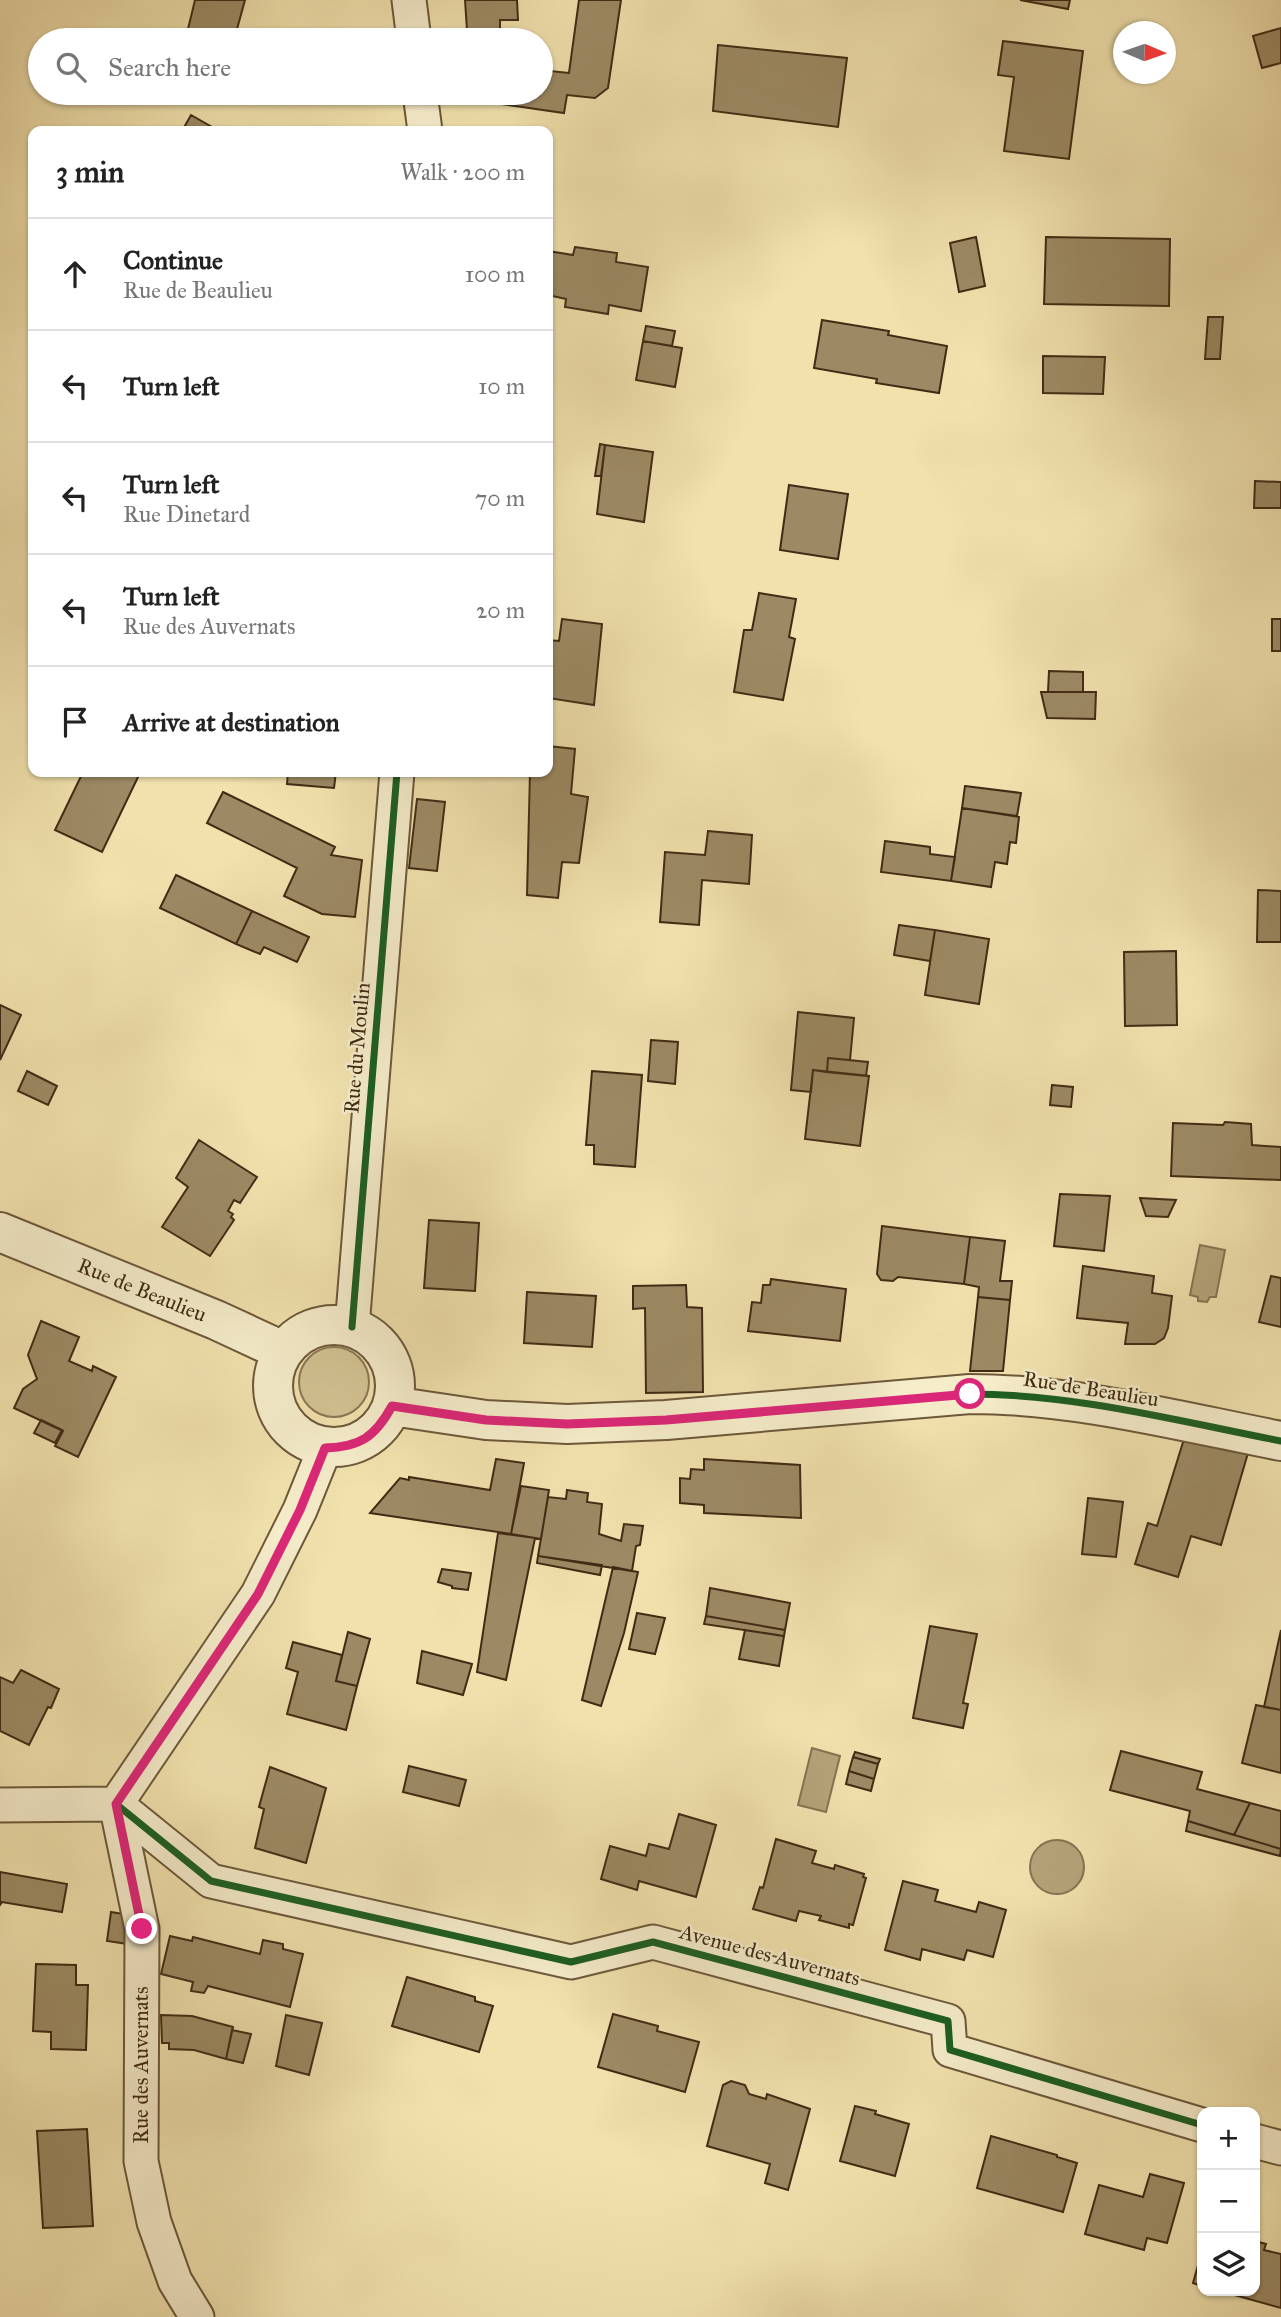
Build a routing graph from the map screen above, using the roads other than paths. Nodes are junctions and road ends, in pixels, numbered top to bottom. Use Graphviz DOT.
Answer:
graph roads {
  1 [pos="409,0"];
  2 [pos="412,28"];
  3 [pos="422,105"];
  4 [pos="424,126"];
  5 [pos="397,777"];
  6 [pos="0,1232"];
  7 [pos="352,1327"];
  8 [pos="283,1351"];
  9 [pos="392,1406"];
  10 [pos="1281,1441"];
  11 [pos="325,1448"];
  12 [pos="116,1804"];
  13 [pos="0,1805"];
  14 [pos="1197,2124"];
  15 [pos="1260,2142"];
  16 [pos="1281,2148"];
  17 [pos="197,2317"];
  1 -- 2 [label="street"];
  3 -- 4 [label="street"];
  5 -- 7 [label="street, Rue du Moulin"];
  6 -- 8 [label="street, Rue de Beaulieu"];
  7 -- 8 [label="street"];
  7 -- 9 [label="street"];
  8 -- 11 [label="street"];
  9 -- 10 [label="street, Rue de Beaulieu"];
  9 -- 11 [label="street"];
  11 -- 12 [label="street"];
  12 -- 13 [label="street"];
  12 -- 14 [label="street, Avenue des Auvernats"];
  12 -- 17 [label="street, Rue des Auvernats"];
  15 -- 16 [label="street"];
}
